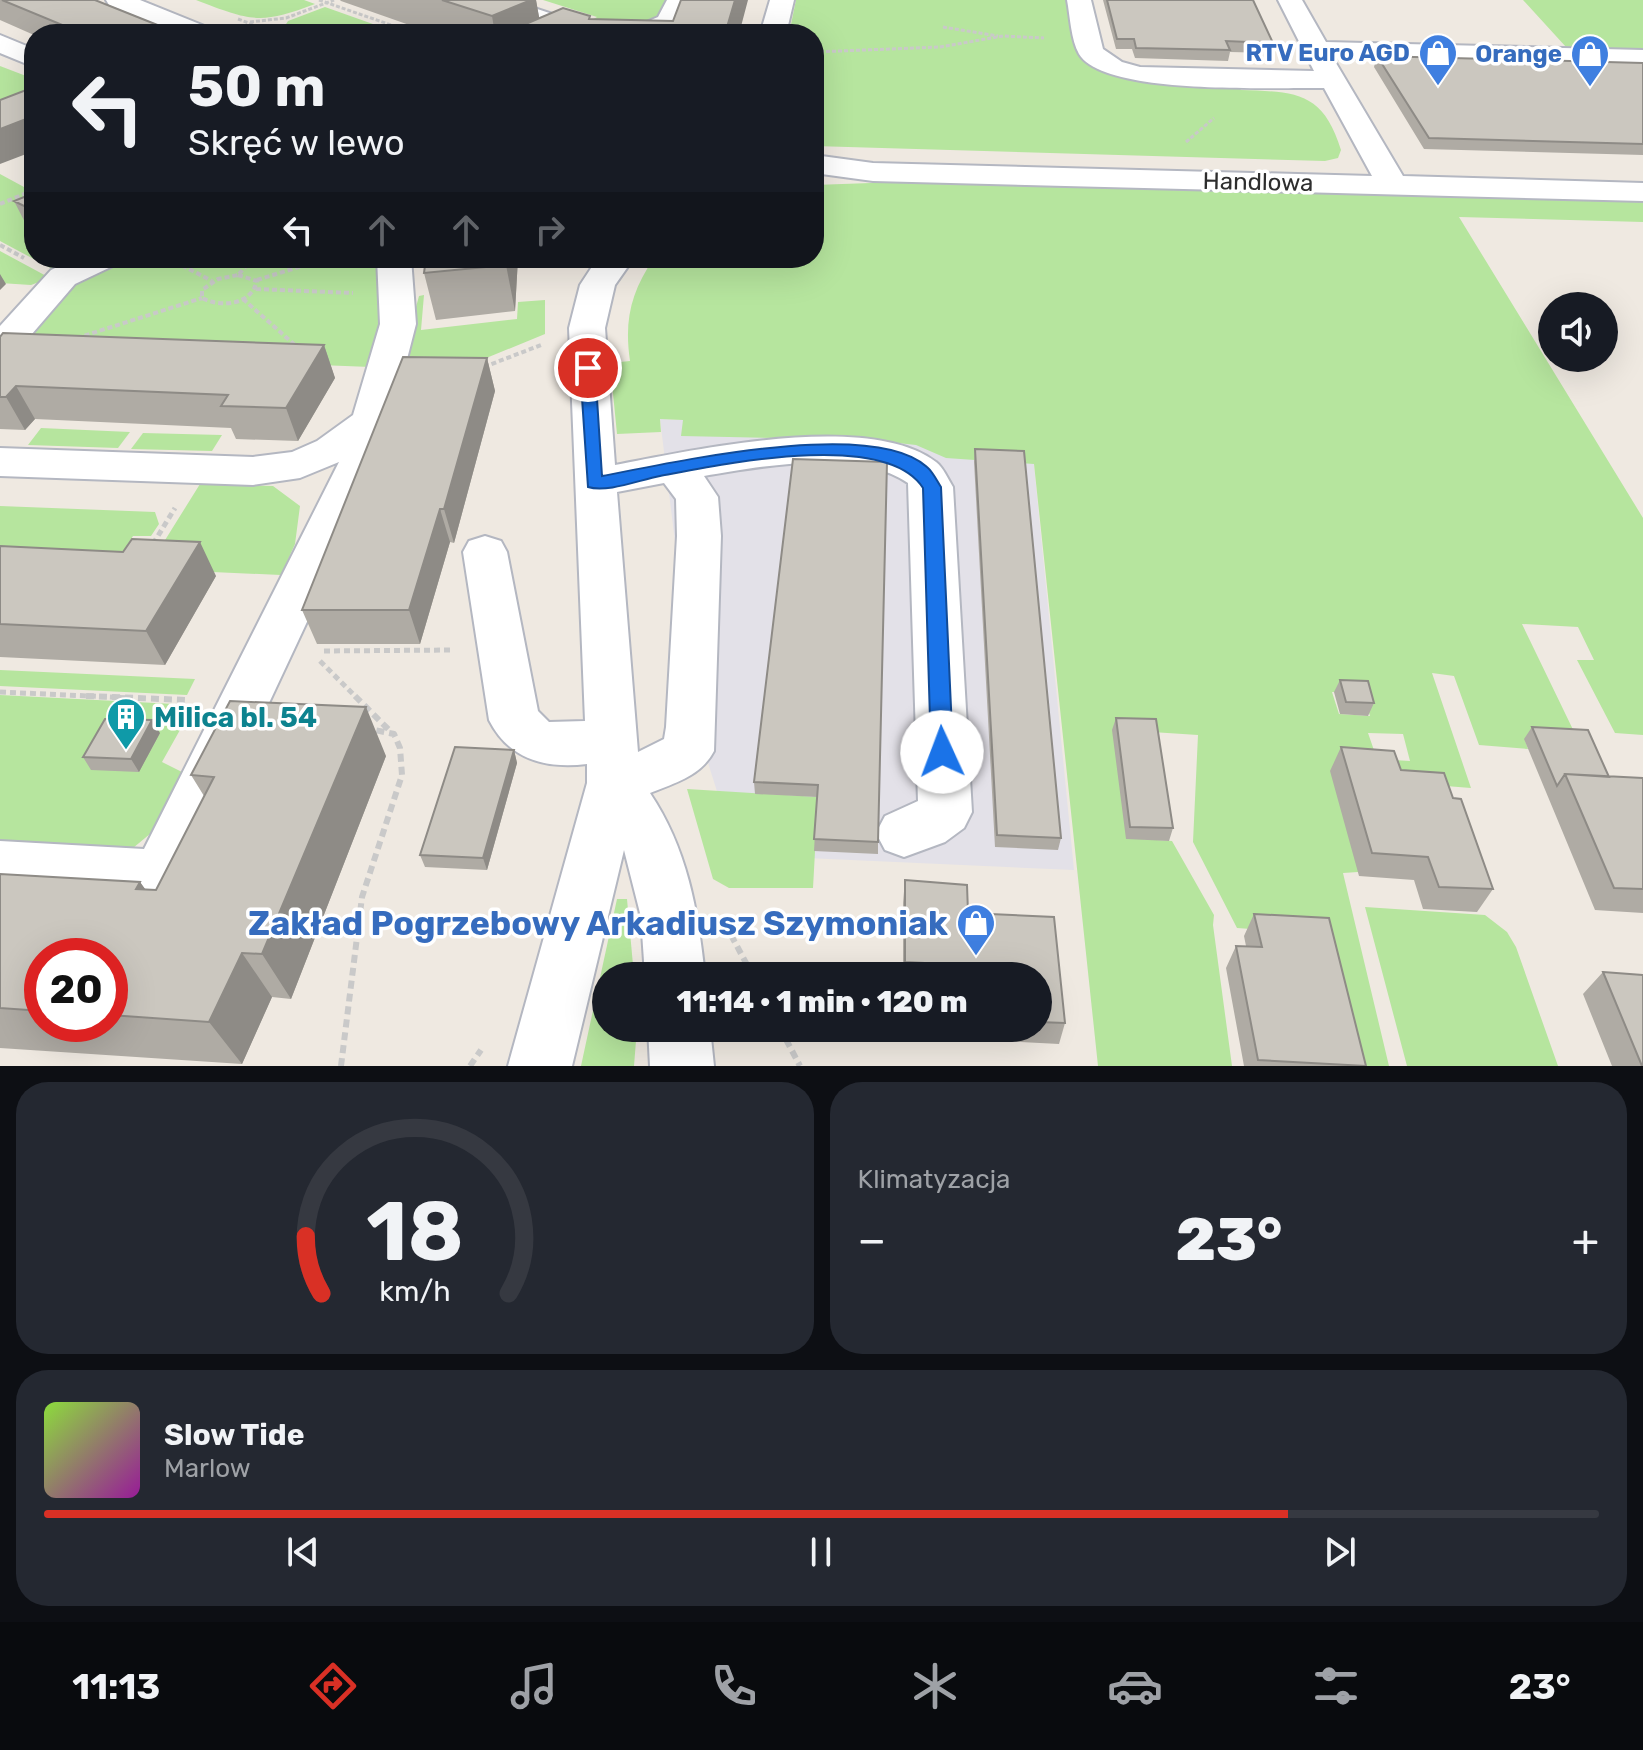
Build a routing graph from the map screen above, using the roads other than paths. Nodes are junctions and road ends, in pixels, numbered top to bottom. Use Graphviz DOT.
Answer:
graph roads {
  1 [pos="118,0"];
  2 [pos="486,0"];
  3 [pos="679,0"];
  4 [pos="782,0"];
  5 [pos="1079,0"];
  6 [pos="1290,0"];
  7 [pos="178,24"];
  8 [pos="559,24"];
  9 [pos="663,24"];
  10 [pos="776,24"];
  11 [pos="0,43"];
  12 [pos="1317,50"];
  13 [pos="24,54"];
  14 [pos="1643,58"];
  15 [pos="1332,80"];
  16 [pos="824,165"];
  17 [pos="873,172"];
  18 [pos="824,177"];
  19 [pos="1393,185"];
  20 [pos="1643,192"];
  21 [pos="82,268"];
  22 [pos="395,268"];
  23 [pos="607,268"];
  24 [pos="0,348"];
  25 [pos="368,423"];
  26 [pos="0,462"];
  27 [pos="675,468"];
  28 [pos="253,471"];
  29 [pos="594,483"];
  30 [pos="332,519"];
  31 [pos="485,552"];
  32 [pos="613,761"];
  33 [pos="904,833"];
  34 [pos="0,866"];
  35 [pos="674,962"];
  36 [pos="680,1042"];
  37 [pos="540,1066"];
  38 [pos="682,1066"];
  1 -- 7 [label="street"];
  2 -- 8 [label="street"];
  3 -- 9 [label="street"];
  4 -- 10 [label="street"];
  5 -- 15 [label="street"];
  6 -- 12 [label="street"];
  11 -- 13 [label="street"];
  12 -- 14 [label="street"];
  12 -- 15 [label="street"];
  15 -- 19 [label="street"];
  16 -- 17 [label="street, Handlowa"];
  17 -- 18 [label="street, Handlowa"];
  17 -- 19 [label="street, Handlowa"];
  19 -- 20 [label="street, Handlowa"];
  21 -- 24 [label="street"];
  22 -- 25 [label="street"];
  23 -- 29 [label="street"];
  25 -- 28 [label="street"];
  25 -- 30 [label="street"];
  26 -- 28 [label="street"];
  27 -- 29 [label="street"];
  27 -- 32 [label="street"];
  27 -- 33 [label="street"];
  28 -- 30 [label="street"];
  29 -- 32 [label="street"];
  30 -- 34 [label="street"];
  31 -- 32 [label="street"];
  32 -- 35 [label="street"];
  32 -- 37 [label="street"];
  36 -- 38 [label="street"];
}
